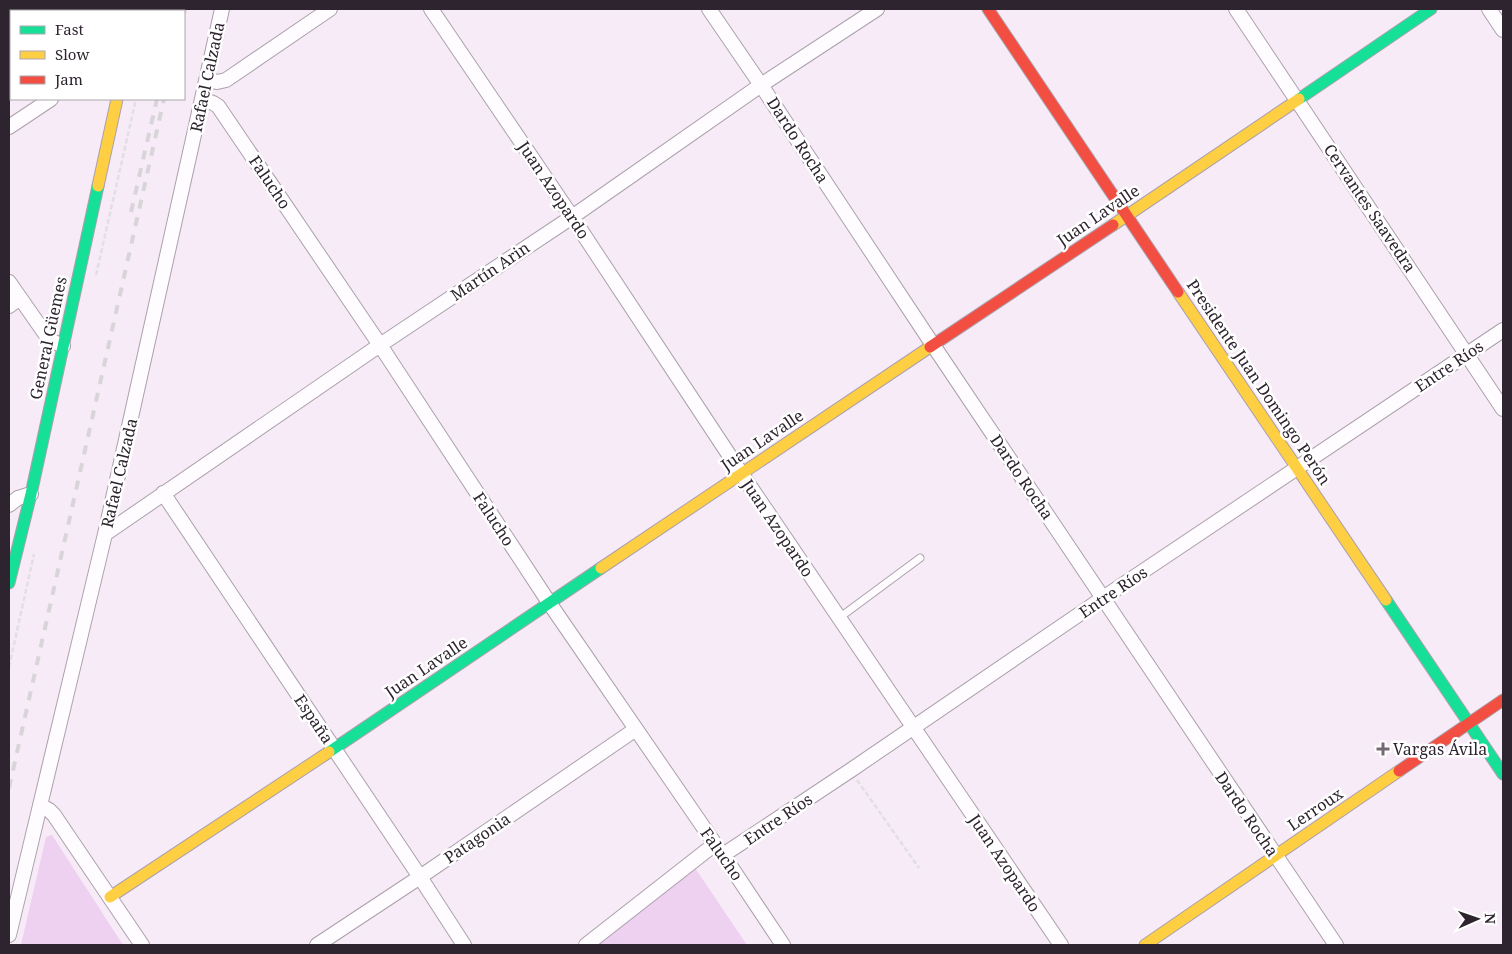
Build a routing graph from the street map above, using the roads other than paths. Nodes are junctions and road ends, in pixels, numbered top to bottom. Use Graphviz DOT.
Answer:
graph roads {
  1 [pos="222,9"];
  2 [pos="330,9"];
  3 [pos="431,9"];
  4 [pos="709,9"];
  5 [pos="877,9"];
  6 [pos="988,9"];
  7 [pos="1236,9"];
  8 [pos="1431,9"];
  9 [pos="1489,9"];
  10 [pos="1503,30"];
  11 [pos="207,79"];
  12 [pos="761,85"];
  13 [pos="202,99"];
  14 [pos="49,100"];
  15 [pos="117,100"];
  16 [pos="1297,100"];
  17 [pos="9,126"];
  18 [pos="1128,215"];
  19 [pos="572,217"];
  20 [pos="9,282"];
  21 [pos="14,302"];
  22 [pos="1503,330"];
  23 [pos="380,345"];
  24 [pos="933,345"];
  25 [pos="63,346"];
  26 [pos="1467,354"];
  27 [pos="1503,409"];
  28 [pos="1297,468"];
  29 [pos="741,473"];
  30 [pos="163,493"];
  31 [pos="31,494"];
  32 [pos="9,504"];
  33 [pos="105,534"];
  34 [pos="920,558"];
  35 [pos="9,583"];
  36 [pos="1103,598"];
  37 [pos="550,604"];
  38 [pos="839,618"];
  39 [pos="1503,700"];
  40 [pos="1469,723"];
  41 [pos="913,727"];
  42 [pos="636,729"];
  43 [pos="334,749"];
  44 [pos="1503,774"];
  45 [pos="40,805"];
  46 [pos="719,850"];
  47 [pos="1276,856"];
  48 [pos="420,877"];
  49 [pos="110,898"];
  50 [pos="9,935"];
  51 [pos="142,945"];
  52 [pos="316,945"];
  53 [pos="464,945"];
  54 [pos="586,945"];
  55 [pos="783,945"];
  56 [pos="1061,945"];
  57 [pos="1145,945"];
  58 [pos="1336,945"];
  1 -- 11 [label="street, Rafael Calzada"];
  2 -- 11 [label="street"];
  3 -- 19 [label="street, Juan Azopardo"];
  4 -- 12 [label="street, Dardo Rocha"];
  5 -- 12 [label="street, Martín Arin"];
  6 -- 18 [label="street, Presidente Juan Domingo Perón"];
  7 -- 16 [label="street, Cervantes Saavedra"];
  8 -- 16 [label="street, Juan Lavalle"];
  9 -- 10 [label="street"];
  11 -- 13 [label="street, Rafael Calzada"];
  12 -- 19 [label="street, Martín Arin"];
  12 -- 24 [label="street, Dardo Rocha"];
  13 -- 23 [label="street, Falucho"];
  13 -- 33 [label="street, Rafael Calzada"];
  14 -- 17 [label="street"];
  15 -- 25 [label="street, General Güemes"];
  16 -- 18 [label="street, Juan Lavalle"];
  16 -- 26 [label="street, Cervantes Saavedra"];
  18 -- 24 [label="street, Juan Lavalle"];
  18 -- 28 [label="street, Presidente Juan Domingo Perón"];
  19 -- 23 [label="street, Martín Arin"];
  19 -- 29 [label="street, Juan Azopardo"];
  20 -- 21 [label="street"];
  21 -- 25 [label="street"];
  22 -- 26 [label="street, Entre Ríos"];
  23 -- 30 [label="street, Martín Arin"];
  23 -- 37 [label="street, Falucho"];
  24 -- 29 [label="street, Juan Lavalle"];
  24 -- 36 [label="street, Dardo Rocha"];
  25 -- 31 [label="street, General Güemes"];
  26 -- 27 [label="street, Cervantes Saavedra"];
  26 -- 28 [label="street, Entre Ríos"];
  28 -- 36 [label="street, Entre Ríos"];
  28 -- 40 [label="street, Presidente Juan Domingo Perón"];
  29 -- 37 [label="street, Juan Lavalle"];
  29 -- 38 [label="street, Juan Azopardo"];
  30 -- 33 [label="street, Martín Arin"];
  30 -- 43 [label="street, España"];
  31 -- 32 [label="street"];
  31 -- 35 [label="street, General Güemes"];
  33 -- 45 [label="street, Rafael Calzada"];
  34 -- 38 [label="lane"];
  36 -- 41 [label="street, Entre Ríos"];
  36 -- 47 [label="street, Dardo Rocha"];
  37 -- 42 [label="street, Falucho"];
  37 -- 43 [label="street, Juan Lavalle"];
  38 -- 41 [label="street, Juan Azopardo"];
  39 -- 40 [label="street, Lerroux"];
  40 -- 44 [label="street, Presidente Juan Domingo Perón"];
  40 -- 47 [label="street, Lerroux"];
  41 -- 46 [label="street, Entre Ríos"];
  41 -- 56 [label="street, Juan Azopardo"];
  42 -- 46 [label="street, Falucho"];
  42 -- 48 [label="street, Patagonia"];
  43 -- 48 [label="street, España"];
  43 -- 49 [label="street, Juan Lavalle"];
  45 -- 49 [label="street"];
  45 -- 50 [label="street, Rafael Calzada"];
  46 -- 54 [label="street, Entre Ríos"];
  46 -- 55 [label="street, Falucho"];
  47 -- 57 [label="street, Lerroux"];
  47 -- 58 [label="street, Dardo Rocha"];
  48 -- 52 [label="street, Patagonia"];
  48 -- 53 [label="street, España"];
  49 -- 51 [label="street"];
}
